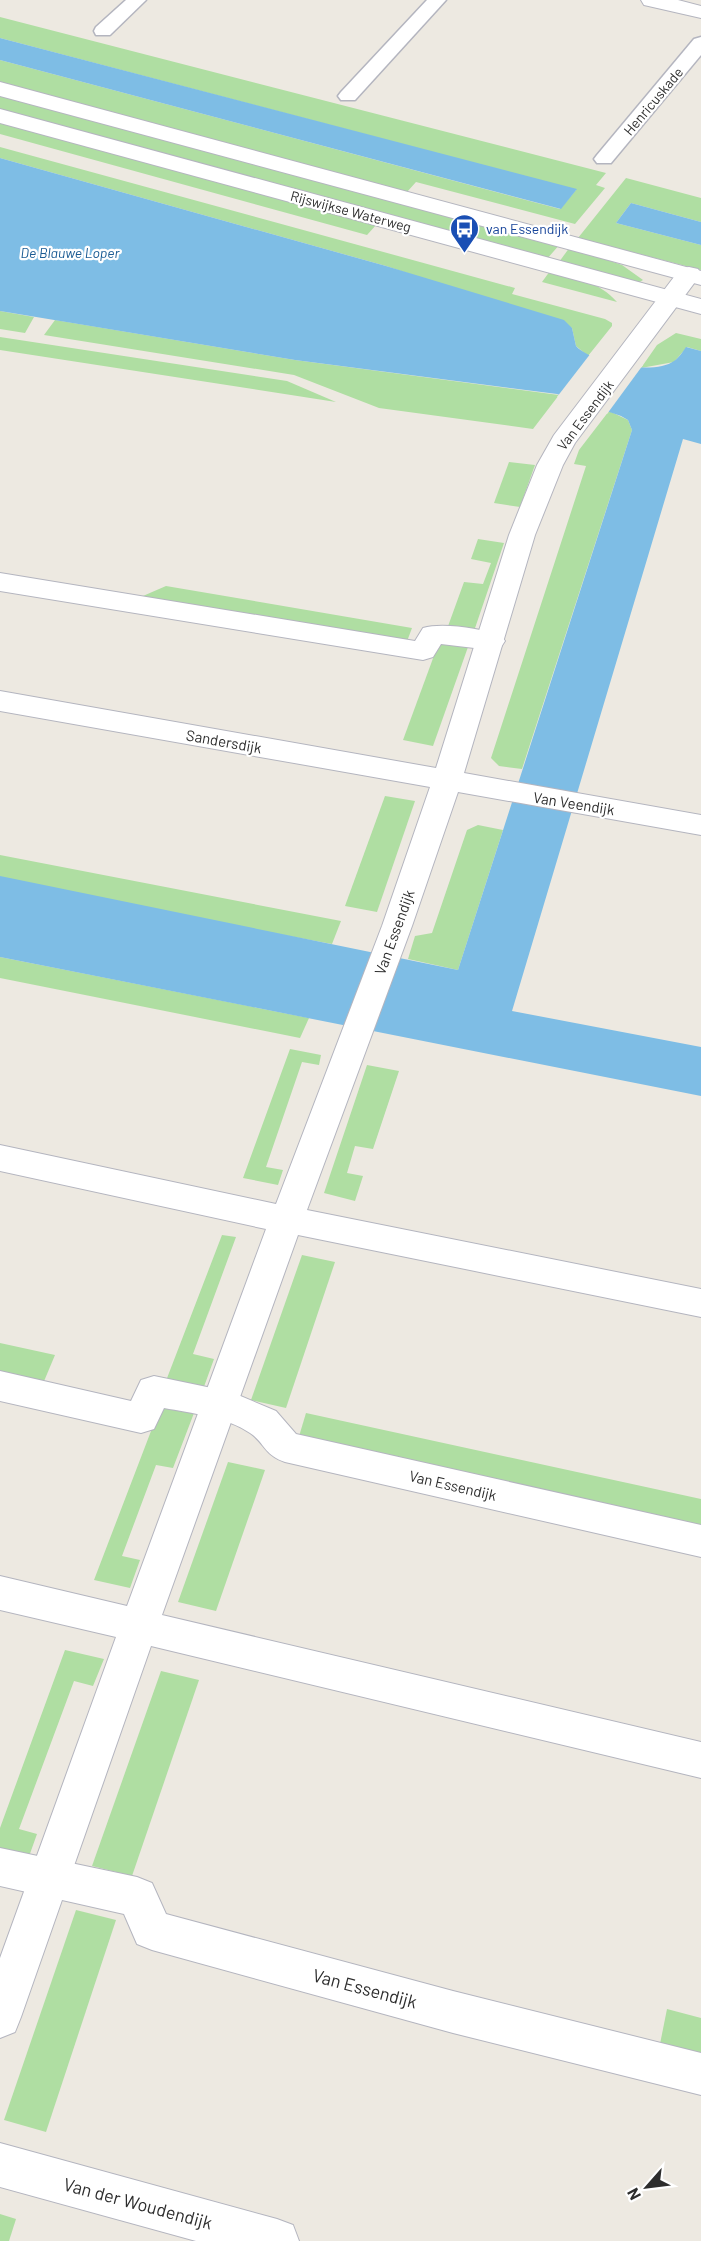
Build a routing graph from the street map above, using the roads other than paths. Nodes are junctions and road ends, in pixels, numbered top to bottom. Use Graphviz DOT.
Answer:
graph roads {
  1 [pos="137,0"];
  2 [pos="437,0"];
  3 [pos="652,0"];
  4 [pos="701,12"];
  5 [pos="103,31"];
  6 [pos="701,43"];
  7 [pos="0,88"];
  8 [pos="348,96"];
  9 [pos="0,116"];
  10 [pos="604,159"];
  11 [pos="695,276"];
  12 [pos="671,299"];
  13 [pos="701,307"];
  14 [pos="0,582"];
  15 [pos="491,641"];
  16 [pos="0,701"];
  17 [pos="447,781"];
  18 [pos="701,825"];
  19 [pos="0,1158"];
  20 [pos="288,1220"];
  21 [pos="701,1303"];
  22 [pos="0,1386"];
  23 [pos="218,1403"];
  24 [pos="701,1541"];
  25 [pos="0,1593"];
  26 [pos="139,1626"];
  27 [pos="701,1760"];
  28 [pos="0,1867"];
  29 [pos="49,1878"];
  30 [pos="0,2017"];
  31 [pos="701,2074"];
  32 [pos="0,2165"];
  33 [pos="277,2241"];
  1 -- 5 [label="lane"];
  2 -- 8 [label="lane"];
  3 -- 4 [label="street"];
  6 -- 10 [label="lane, Henricuskade"];
  7 -- 11 [label="street, Rijswijkse Waterweg"];
  9 -- 12 [label="street, Rijswijkse Waterweg"];
  11 -- 12 [label="street, Van Essendijk"];
  12 -- 13 [label="street, Rijswijkse Waterweg"];
  12 -- 15 [label="street, Van Essendijk"];
  14 -- 15 [label="street"];
  15 -- 17 [label="street, Van Essendijk"];
  16 -- 17 [label="street, Sandersdijk"];
  17 -- 18 [label="street, Van Veendijk"];
  17 -- 20 [label="street, Van Essendijk"];
  19 -- 20 [label="street"];
  20 -- 21 [label="street"];
  20 -- 23 [label="street, Van Essendijk"];
  22 -- 23 [label="street, Van Essendijk"];
  23 -- 24 [label="street, Van Essendijk"];
  23 -- 26 [label="street, Van Essendijk"];
  25 -- 26 [label="street"];
  26 -- 27 [label="street"];
  26 -- 29 [label="street, Van Essendijk"];
  28 -- 29 [label="street, Van Essendijk"];
  29 -- 30 [label="street, Van Essendijk"];
  29 -- 31 [label="street, Van Essendijk"];
  32 -- 33 [label="street, Van der Woudendijk"];
}
